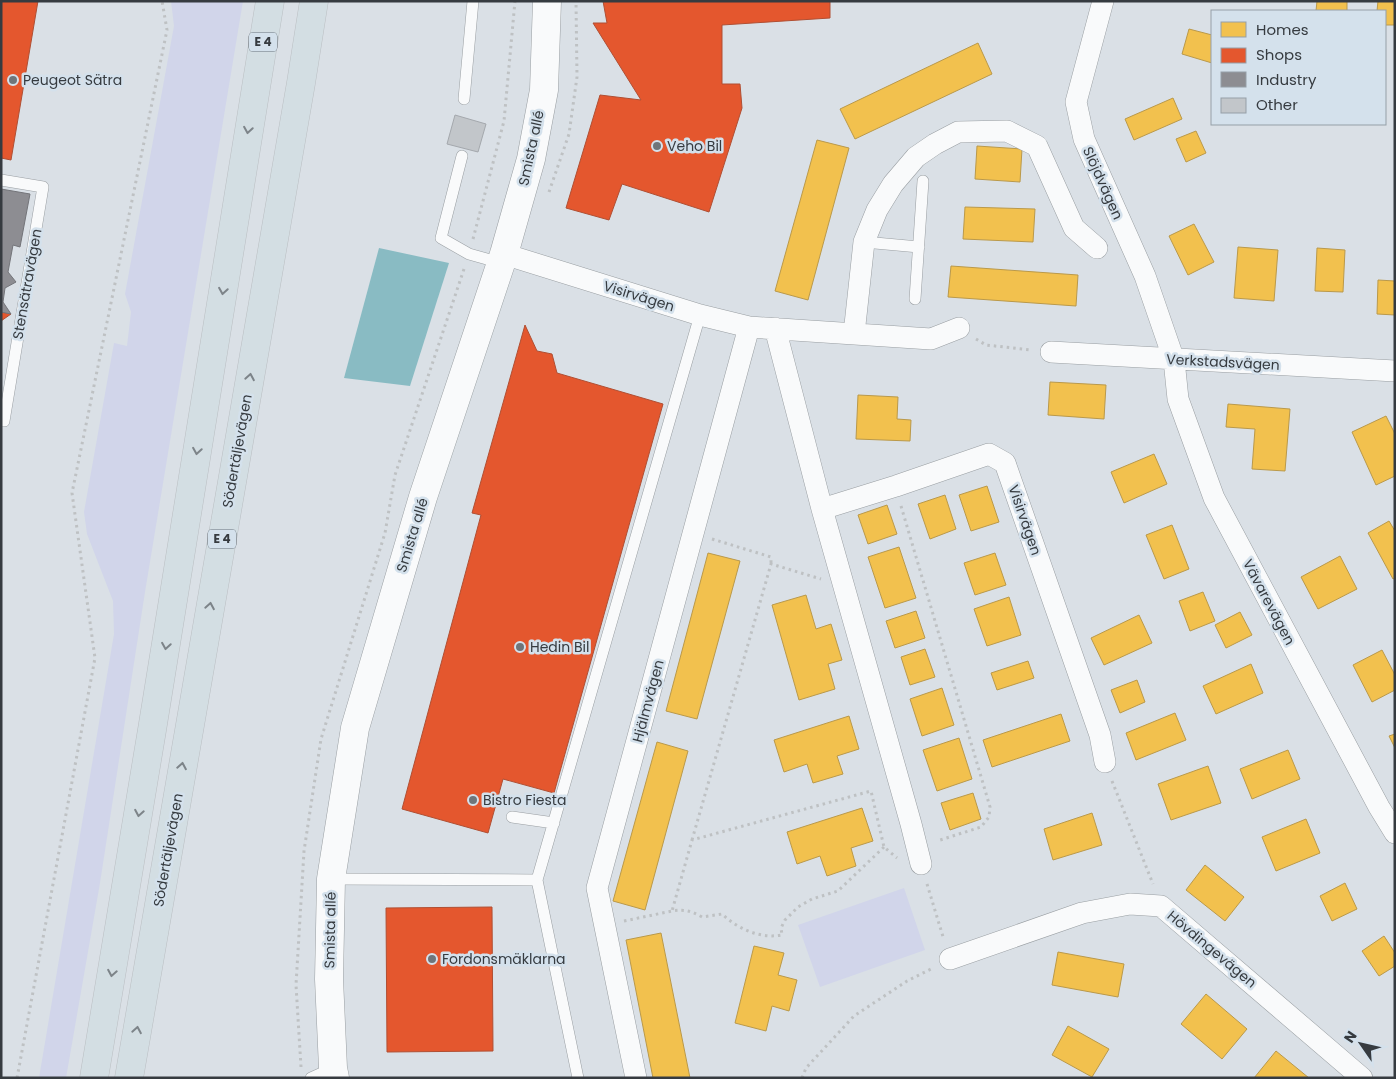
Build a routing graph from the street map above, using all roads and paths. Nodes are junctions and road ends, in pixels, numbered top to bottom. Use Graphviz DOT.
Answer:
graph roads {
  1 [pos="162,1"];
  2 [pos="270,1"];
  3 [pos="314,1"];
  4 [pos="473,1"];
  5 [pos="547,1"];
  6 [pos="576,1"];
  7 [pos="1103,1"];
  8 [pos="464,99"];
  9 [pos="462,156"];
  10 [pos="1,180"];
  11 [pos="923,181"];
  12 [pos="547,198"];
  13 [pos="864,242"];
  14 [pos="919,247"];
  15 [pos="1097,248"];
  16 [pos="502,258"];
  17 [pos="915,299"];
  18 [pos="700,315"];
  19 [pos="750,327"];
  20 [pos="775,328"];
  21 [pos="959,328"];
  22 [pos="854,334"];
  23 [pos="1051,352"];
  24 [pos="1174,360"];
  25 [pos="1395,371"];
  26 [pos="1,421"];
  27 [pos="896,486"];
  28 [pos="822,510"];
  29 [pos="828,582"];
  30 [pos="1105,762"];
  31 [pos="880,789"];
  32 [pos="872,791"];
  33 [pos="512,818"];
  34 [pos="554,823"];
  35 [pos="1395,833"];
  36 [pos="692,840"];
  37 [pos="884,847"];
  38 [pos="920,864"];
  39 [pos="331,879"];
  40 [pos="537,880"];
  41 [pos="1161,906"];
  42 [pos="950,960"];
  43 [pos="326,1075"];
  44 [pos="17,1078"];
  45 [pos="94,1078"];
  46 [pos="129,1078"];
  47 [pos="578,1078"];
  48 [pos="636,1078"];
  49 [pos="802,1078"];
  50 [pos="1362,1078"];
  1 -- 44 [label="path"];
  2 -- 45 [label="highway, E 4, one-way"];
  46 -- 3 [label="highway, Södertäljevägen / E 4, one-way"];
  4 -- 8 [label="lane"];
  5 -- 16 [label="street, Smista allé"];
  6 -- 12 [label="path"];
  7 -- 24 [label="street, Slöjdvägen"];
  9 -- 16 [label="lane"];
  10 -- 26 [label="lane, Stensätravägen"];
  11 -- 14 [label="lane"];
  13 -- 14 [label="lane"];
  13 -- 15 [label="street"];
  13 -- 22 [label="street"];
  14 -- 17 [label="lane"];
  16 -- 18 [label="street, Visirvägen"];
  16 -- 39 [label="street, Smista allé"];
  18 -- 19 [label="street, Visirvägen"];
  18 -- 34 [label="lane"];
  19 -- 20 [label="street, Visirvägen"];
  19 -- 48 [label="street, Hjälmvägen"];
  20 -- 22 [label="street, Visirvägen"];
  20 -- 28 [label="street"];
  21 -- 22 [label="street, Visirvägen"];
  21 -- 23 [label="path"];
  23 -- 24 [label="street, Verkstadsvägen"];
  24 -- 25 [label="street, Verkstadsvägen"];
  24 -- 35 [label="street, Vävarevägen"];
  27 -- 28 [label="street, Visirvägen"];
  27 -- 30 [label="street, Visirvägen"];
  27 -- 38 [label="path"];
  28 -- 38 [label="street"];
  29 -- 36 [label="path"];
  30 -- 41 [label="path"];
  31 -- 32 [label="path"];
  32 -- 36 [label="path"];
  32 -- 37 [label="path"];
  33 -- 34 [label="lane"];
  34 -- 40 [label="lane"];
  36 -- 37 [label="path"];
  37 -- 38 [label="path"];
  38 -- 42 [label="path"];
  39 -- 40 [label="lane"];
  39 -- 43 [label="street, Smista allé"];
  40 -- 47 [label="lane"];
  41 -- 42 [label="street, Hövdingevägen"];
  41 -- 50 [label="street, Hövdingevägen"];
  42 -- 49 [label="path"];
}
